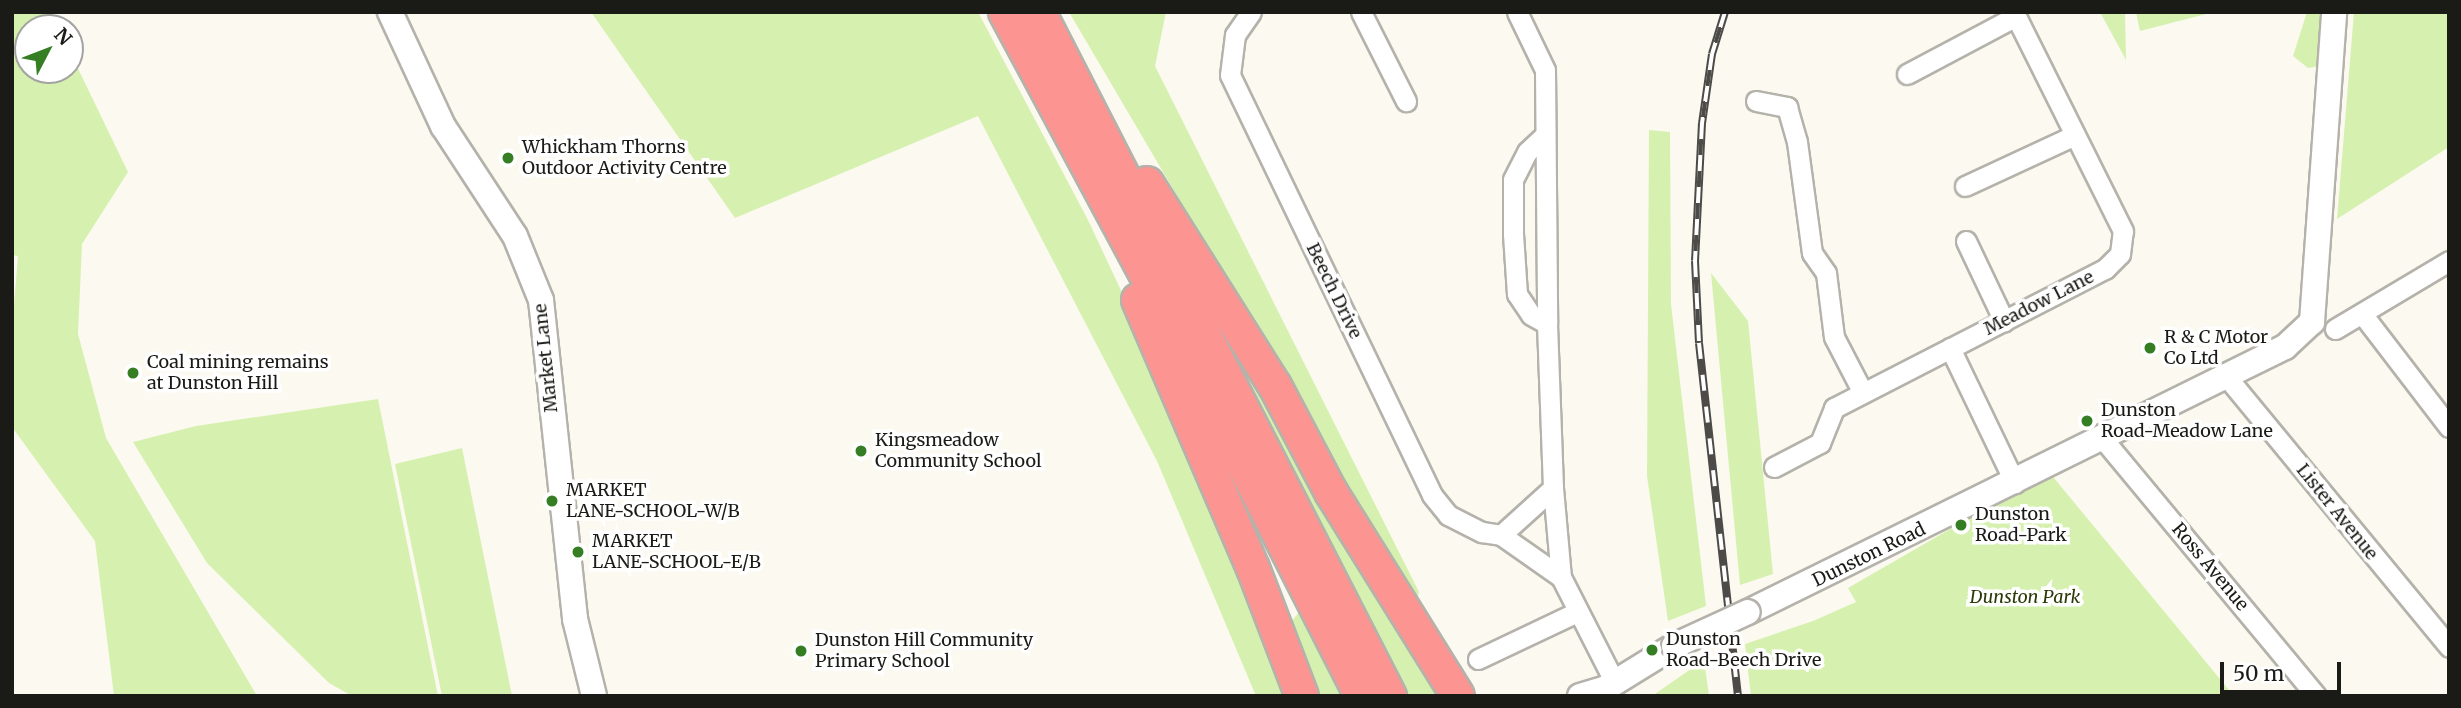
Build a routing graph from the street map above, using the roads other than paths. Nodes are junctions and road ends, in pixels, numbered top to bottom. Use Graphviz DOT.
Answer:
graph roads {
  1 [pos="390,12"];
  2 [pos="1005,12"];
  3 [pos="1039,12"];
  4 [pos="1251,12"];
  5 [pos="1361,12"];
  6 [pos="1517,12"];
  7 [pos="2334,12"];
  8 [pos="2015,14"];
  9 [pos="1047,60"];
  10 [pos="1907,75"];
  11 [pos="1406,101"];
  12 [pos="1756,101"];
  13 [pos="2075,135"];
  14 [pos="1544,136"];
  15 [pos="1965,186"];
  16 [pos="1965,241"];
  17 [pos="2449,261"];
  18 [pos="2363,315"];
  19 [pos="2004,321"];
  20 [pos="1547,324"];
  21 [pos="2335,329"];
  22 [pos="1950,348"];
  23 [pos="2226,376"];
  24 [pos="1863,393"];
  25 [pos="2449,427"];
  26 [pos="2103,439"];
  27 [pos="1774,467"];
  28 [pos="2015,483"];
  29 [pos="1553,488"];
  30 [pos="1501,535"];
  31 [pos="1561,577"];
  32 [pos="1577,612"];
  33 [pos="2449,647"];
  34 [pos="1478,659"];
  35 [pos="1607,689"];
  36 [pos="594,696"];
  37 [pos="1302,696"];
  38 [pos="1360,696"];
  39 [pos="1390,696"];
  40 [pos="1458,696"];
  41 [pos="1580,696"];
  42 [pos="2316,696"];
  1 -- 36 [label="street, Market Lane"];
  2 -- 9 [label="highway"];
  3 -- 9 [label="highway"];
  4 -- 30 [label="street, Beech Drive"];
  5 -- 11 [label="street"];
  6 -- 14 [label="street"];
  7 -- 23 [label="street, Dunston Road"];
  8 -- 10 [label="street"];
  8 -- 13 [label="street, Meadow Lane"];
  9 -- 37 [label="highway"];
  9 -- 38 [label="highway"];
  9 -- 39 [label="highway"];
  9 -- 40 [label="highway"];
  12 -- 24 [label="street"];
  13 -- 15 [label="street"];
  13 -- 19 [label="street, Meadow Lane"];
  14 -- 20 [label="street"];
  14 -- 20 [label="street"];
  16 -- 19 [label="street"];
  17 -- 18 [label="street"];
  18 -- 21 [label="street"];
  18 -- 25 [label="street"];
  19 -- 22 [label="street, Meadow Lane"];
  20 -- 29 [label="street"];
  22 -- 24 [label="street, Meadow Lane"];
  22 -- 28 [label="street"];
  23 -- 26 [label="street, Dunston Road"];
  23 -- 33 [label="street, Lister Avenue"];
  24 -- 27 [label="street, Meadow Lane"];
  26 -- 28 [label="street, Dunston Road"];
  26 -- 42 [label="street, Ross Avenue"];
  28 -- 35 [label="street, Dunston Road, bridge"];
  29 -- 30 [label="street"];
  29 -- 31 [label="street"];
  30 -- 31 [label="street, Beech Drive"];
  31 -- 32 [label="street"];
  32 -- 34 [label="street"];
  32 -- 35 [label="street"];
  35 -- 41 [label="street, Dunston Road"];
}
